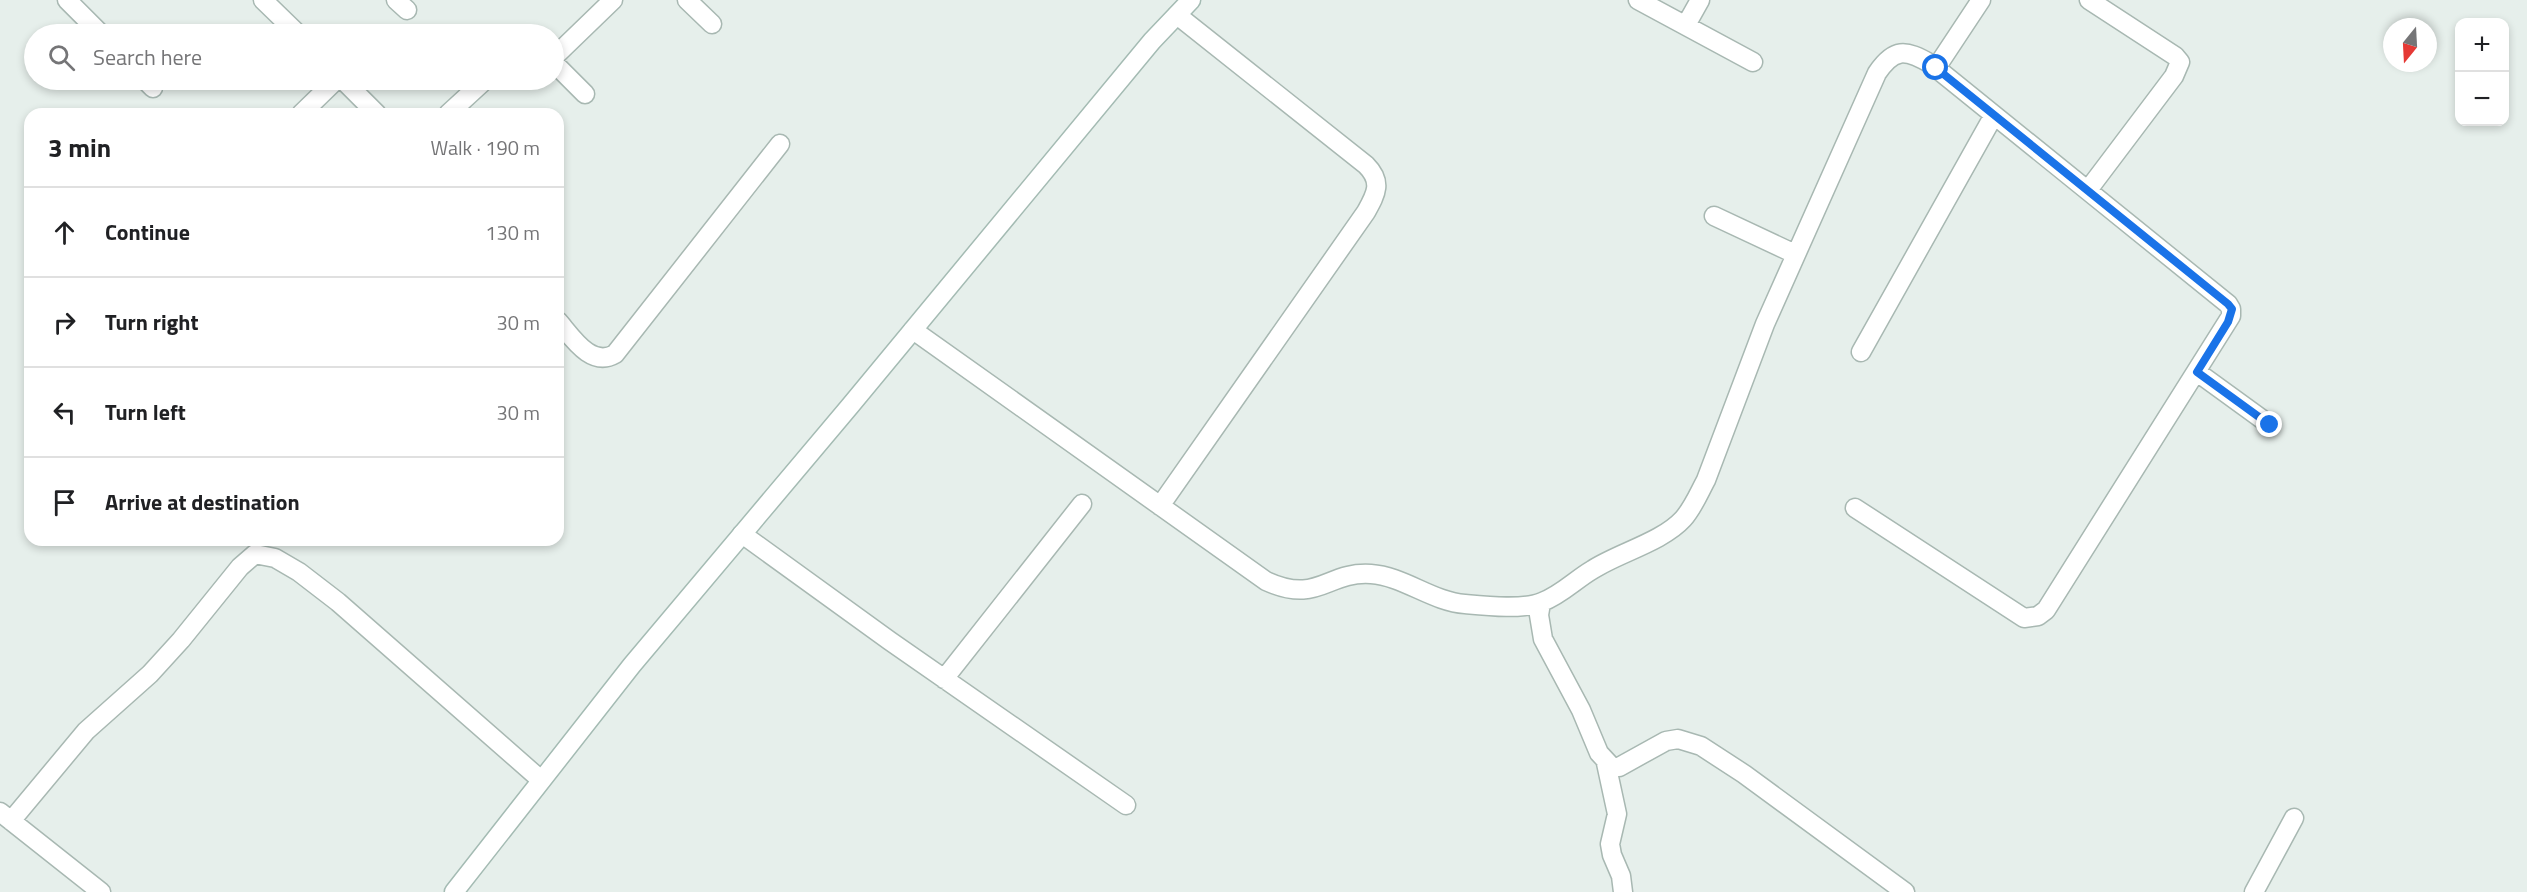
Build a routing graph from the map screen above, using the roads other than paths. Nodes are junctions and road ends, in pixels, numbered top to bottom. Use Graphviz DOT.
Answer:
graph roads {
  1 [pos="67,0"];
  2 [pos="613,0"];
  3 [pos="687,0"];
  4 [pos="1191,0"];
  5 [pos="1638,0"];
  6 [pos="1700,0"];
  7 [pos="1981,0"];
  8 [pos="2089,0"];
  9 [pos="276,4"];
  10 [pos="1177,15"];
  11 [pos="91,24"];
  12 [pos="291,24"];
  13 [pos="712,24"];
  14 [pos="1686,25"];
  15 [pos="564,47"];
  16 [pos="1753,62"];
  17 [pos="1936,68"];
  18 [pos="564,73"];
  19 [pos="326,90"];
  20 [pos="353,90"];
  21 [pos="474,90"];
  22 [pos="585,94"];
  23 [pos="307,108"];
  24 [pos="371,108"];
  25 [pos="455,108"];
  26 [pos="1994,115"];
  27 [pos="780,144"];
  28 [pos="2088,190"];
  29 [pos="1714,216"];
  30 [pos="1795,254"];
  31 [pos="564,328"];
  32 [pos="912,330"];
  33 [pos="1861,352"];
  34 [pos="2197,372"];
  35 [pos="2270,425"];
  36 [pos="1083,504"];
  37 [pos="1160,506"];
  38 [pos="1856,508"];
  39 [pos="742,534"];
  40 [pos="1541,603"];
  41 [pos="944,679"];
  42 [pos="1606,763"];
  43 [pos="542,780"];
  44 [pos="1126,805"];
  45 [pos="6,816"];
  46 [pos="2294,818"];
  47 [pos="101,892"];
  48 [pos="454,892"];
  49 [pos="1623,892"];
  50 [pos="1905,892"];
  51 [pos="2254,892"];
  1 -- 11 [label="street"];
  2 -- 15 [label="street"];
  3 -- 13 [label="street"];
  4 -- 10 [label="street"];
  5 -- 14 [label="street"];
  6 -- 14 [label="street"];
  7 -- 17 [label="street"];
  8 -- 28 [label="street"];
  9 -- 12 [label="street"];
  10 -- 32 [label="street"];
  10 -- 37 [label="street"];
  14 -- 16 [label="street"];
  17 -- 26 [label="street"];
  17 -- 30 [label="street"];
  18 -- 22 [label="street"];
  19 -- 23 [label="street"];
  20 -- 24 [label="street"];
  21 -- 25 [label="street"];
  26 -- 28 [label="street"];
  26 -- 33 [label="street"];
  27 -- 31 [label="street"];
  28 -- 34 [label="street"];
  29 -- 30 [label="street"];
  30 -- 40 [label="street"];
  32 -- 37 [label="street"];
  32 -- 39 [label="street"];
  34 -- 35 [label="street"];
  34 -- 38 [label="street"];
  36 -- 41 [label="street"];
  37 -- 40 [label="street"];
  39 -- 41 [label="street"];
  39 -- 43 [label="street"];
  40 -- 42 [label="street"];
  41 -- 44 [label="street"];
  42 -- 49 [label="street"];
  42 -- 50 [label="street"];
  43 -- 45 [label="street"];
  43 -- 48 [label="street"];
  45 -- 47 [label="street"];
  46 -- 51 [label="street"];
}
